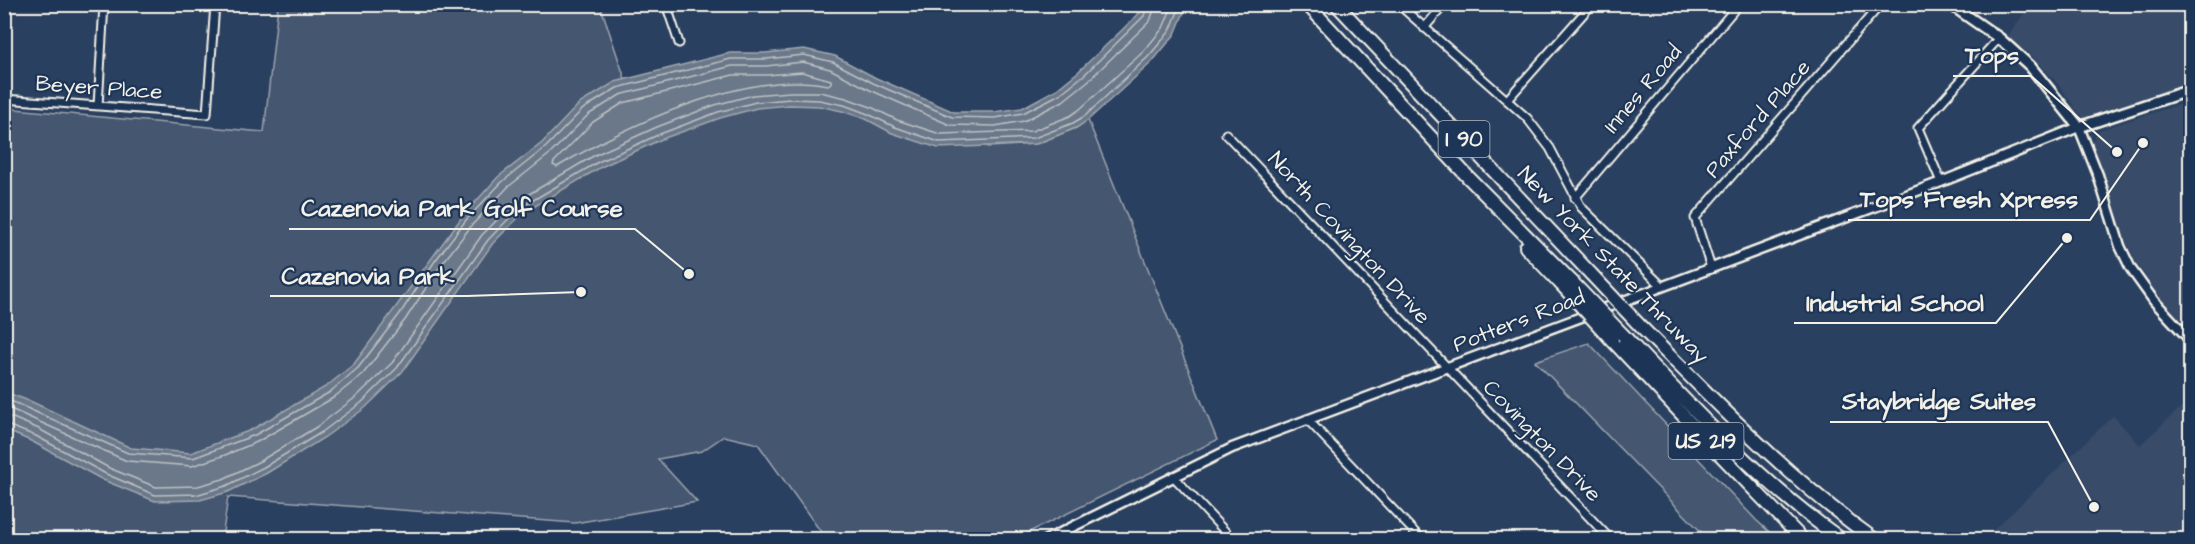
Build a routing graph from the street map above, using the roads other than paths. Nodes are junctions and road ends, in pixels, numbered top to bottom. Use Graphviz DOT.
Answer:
graph roads {
  1 [pos="104,4"];
  2 [pos="215,4"];
  3 [pos="666,4"];
  4 [pos="1307,4"];
  5 [pos="1336,4"];
  6 [pos="1398,4"];
  7 [pos="1445,4"];
  8 [pos="1592,4"];
  9 [pos="1739,4"];
  10 [pos="1881,4"];
  11 [pos="1950,4"];
  12 [pos="1424,28"];
  13 [pos="1999,38"];
  14 [pos="680,43"];
  15 [pos="2190,90"];
  16 [pos="4,99"];
  17 [pos="1507,100"];
  18 [pos="98,106"];
  19 [pos="2079,127"];
  20 [pos="1226,134"];
  21 [pos="1468,177"];
  22 [pos="1941,182"];
  23 [pos="1575,198"];
  24 [pos="1711,268"];
  25 [pos="1662,286"];
  26 [pos="1618,338"];
  27 [pos="2190,340"];
  28 [pos="1446,367"];
  29 [pos="1307,419"];
  30 [pos="1173,476"];
  31 [pos="1852,523"];
  32 [pos="1059,537"];
  33 [pos="1046,540"];
  34 [pos="1233,540"];
  35 [pos="1422,540"];
  36 [pos="1611,540"];
  37 [pos="1803,540"];
  38 [pos="1842,540"];
  39 [pos="1875,540"];
  40 [pos="1882,540"];
  1 -- 18 [label="street"];
  2 -- 18 [label="street, Beyer Place"];
  3 -- 14 [label="street"];
  4 -- 21 [label="highway, I 90"];
  5 -- 31 [label="highway, New York State Thruway / I 90, bridge"];
  6 -- 12 [label="street"];
  7 -- 12 [label="street"];
  8 -- 17 [label="street"];
  9 -- 23 [label="street, Innes Road"];
  10 -- 24 [label="street, Paxford Place"];
  11 -- 13 [label="main road"];
  12 -- 17 [label="street"];
  13 -- 19 [label="main road"];
  13 -- 22 [label="street"];
  15 -- 19 [label="main road"];
  16 -- 18 [label="street, Beyer Place"];
  17 -- 23 [label="street"];
  19 -- 22 [label="street, Potters Road"];
  19 -- 27 [label="street"];
  20 -- 28 [label="street, North Covington Drive"];
  21 -- 26 [label="highway, US 219, bridge"];
  22 -- 24 [label="street, Potters Road"];
  23 -- 25 [label="street"];
  24 -- 25 [label="street, Potters Road"];
  25 -- 28 [label="street, Potters Road"];
  26 -- 37 [label="highway, US 219"];
  26 -- 38 [label="highway, New York State Thruway"];
  28 -- 29 [label="street, Potters Road"];
  28 -- 36 [label="street, Covington Drive"];
  29 -- 30 [label="street, Potters Road"];
  29 -- 35 [label="street"];
  30 -- 32 [label="street, Potters Road"];
  30 -- 34 [label="street"];
  31 -- 39 [label="highway, New York State Thruway / I 90"];
  31 -- 40 [label="highway"];
  32 -- 33 [label="street, Potters Road"];
}
